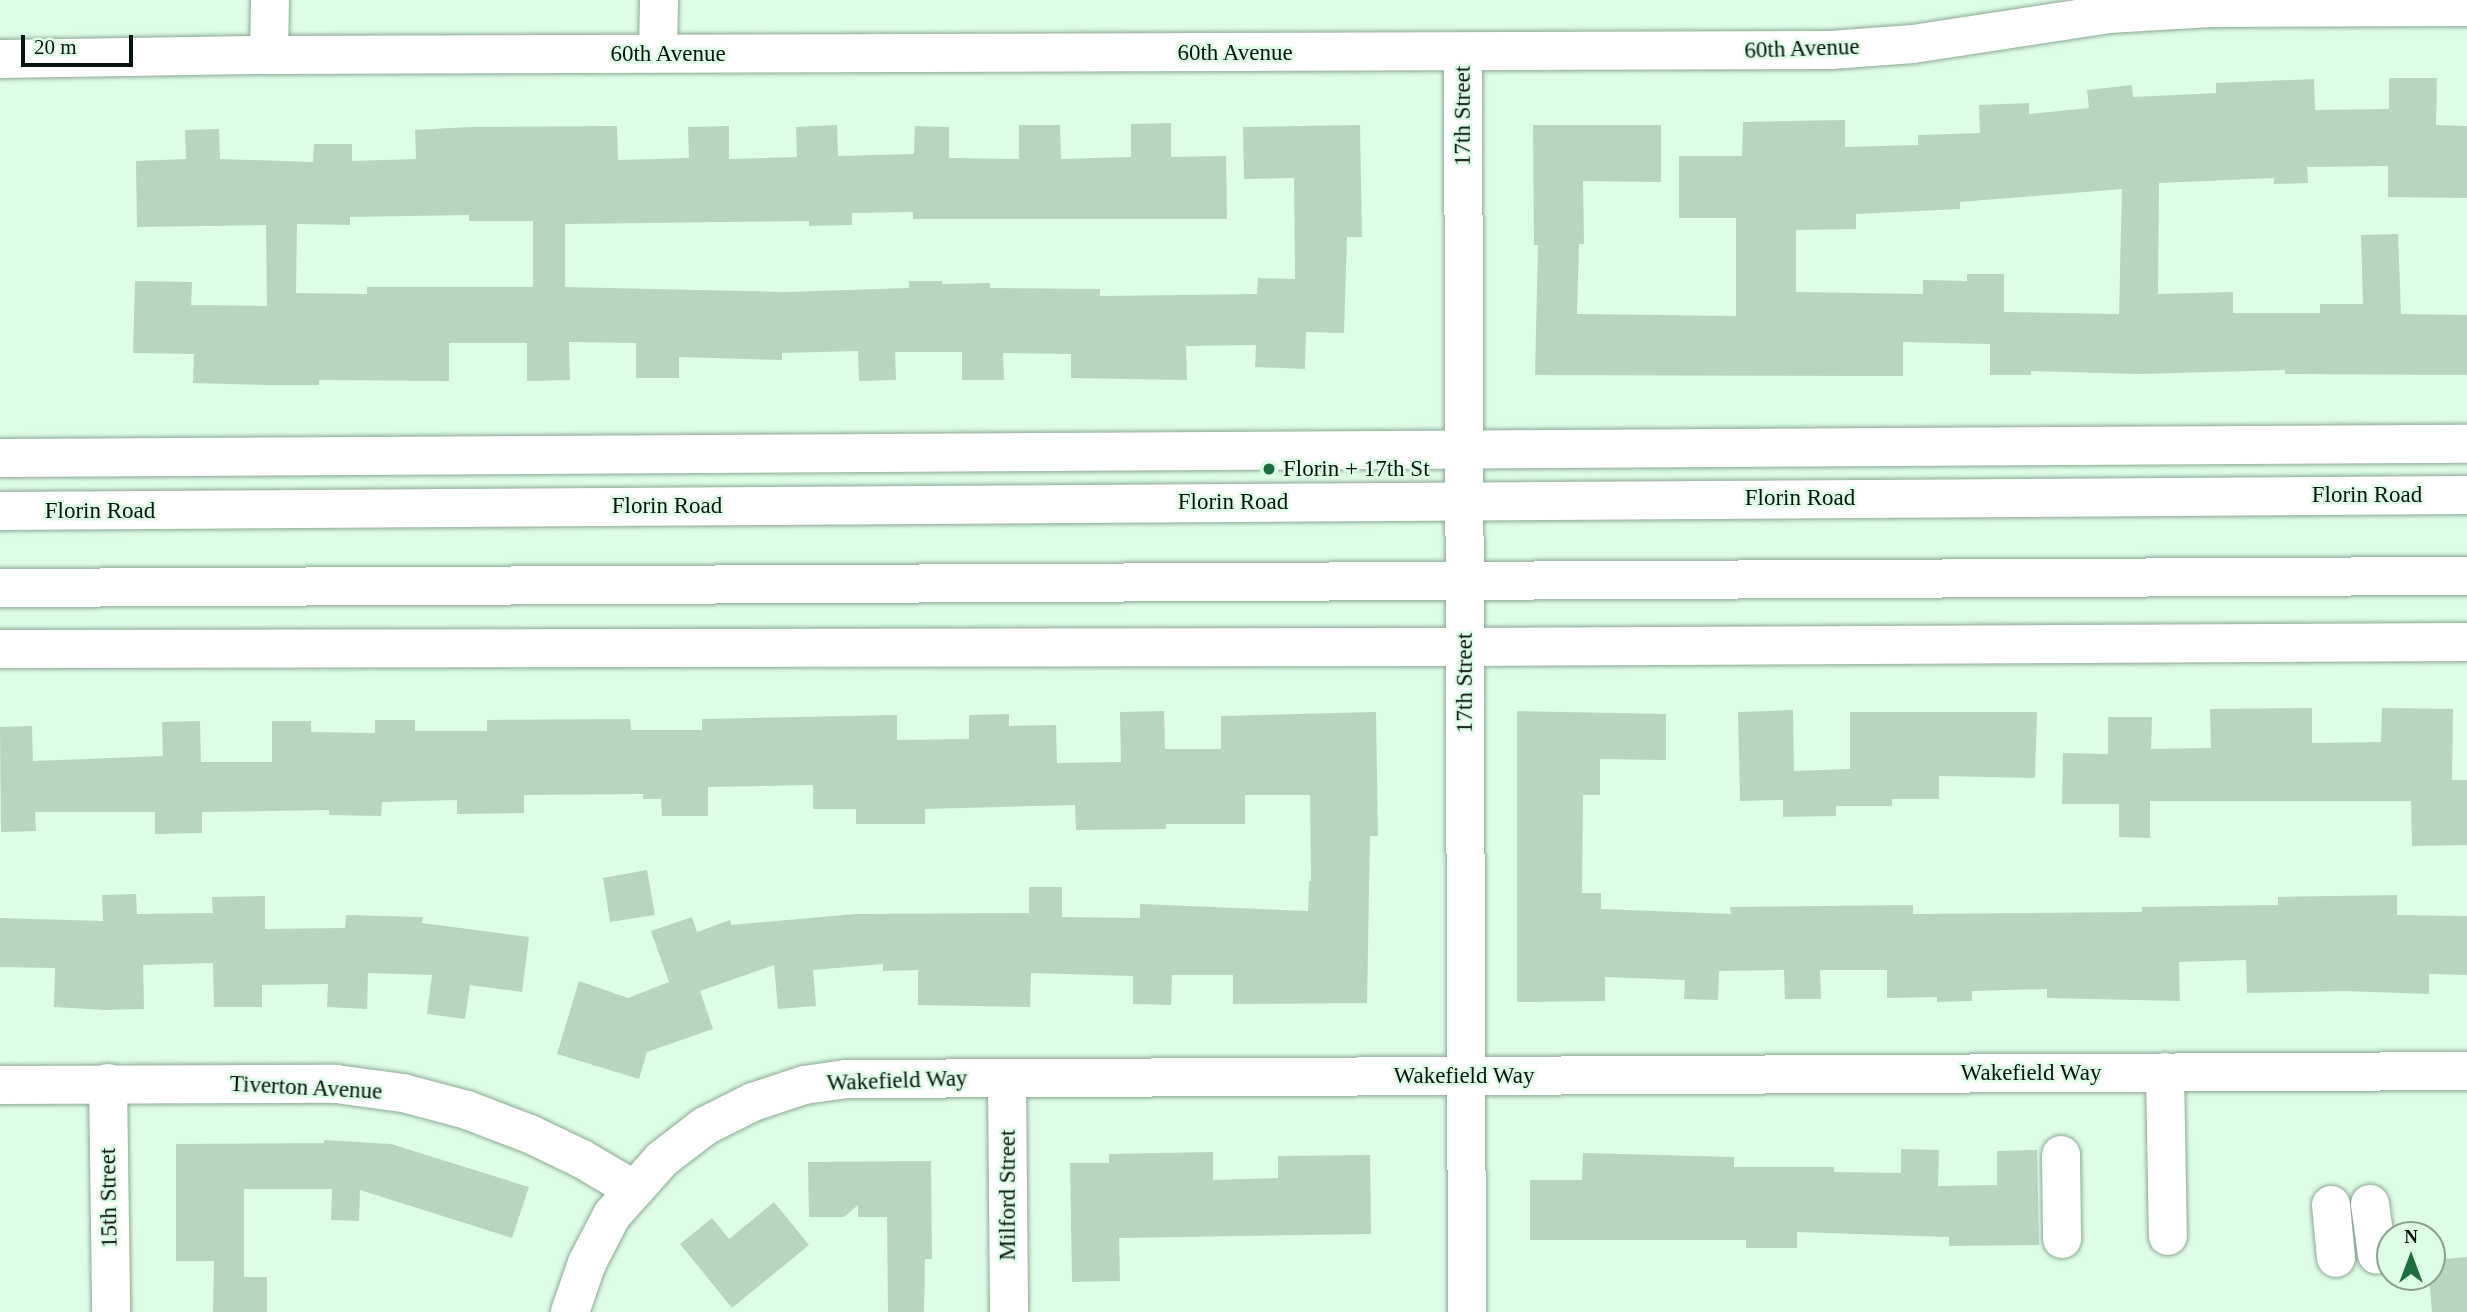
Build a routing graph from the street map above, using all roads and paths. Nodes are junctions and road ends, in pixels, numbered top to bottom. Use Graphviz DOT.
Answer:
graph roads {
  1 [pos="270,0"];
  2 [pos="659,0"];
  3 [pos="2467,7"];
  4 [pos="658,53"];
  5 [pos="1463,53"];
  6 [pos="269,55"];
  7 [pos="0,59"];
  8 [pos="2467,444"];
  9 [pos="1465,449"];
  10 [pos="0,458"];
  11 [pos="2467,495"];
  12 [pos="1465,500"];
  13 [pos="0,511"];
  14 [pos="2467,576"];
  15 [pos="1464,581"];
  16 [pos="0,587"];
  17 [pos="2467,642"];
  18 [pos="1465,647"];
  19 [pos="0,649"];
  20 [pos="2467,1071"];
  21 [pos="2165,1072"];
  22 [pos="1464,1076"];
  23 [pos="1007,1079"];
  24 [pos="108,1083"];
  25 [pos="0,1085"];
  26 [pos="2061,1155"];
  27 [pos="633,1189"];
  28 [pos="2370,1204"];
  29 [pos="2331,1205"];
  30 [pos="2168,1236"];
  31 [pos="2062,1239"];
  32 [pos="2376,1248"];
  33 [pos="2336,1258"];
  34 [pos="111,1312"];
  35 [pos="570,1312"];
  36 [pos="1009,1312"];
  37 [pos="1467,1312"];
  1 -- 6 [label="street"];
  2 -- 4 [label="street"];
  3 -- 5 [label="street, 60th Avenue"];
  4 -- 5 [label="street, 60th Avenue"];
  4 -- 6 [label="street, 60th Avenue"];
  5 -- 9 [label="street, 17th Street"];
  6 -- 7 [label="street, 60th Avenue"];
  8 -- 9 [label="street"];
  9 -- 10 [label="street"];
  9 -- 12 [label="street, 17th Street"];
  11 -- 12 [label="street, Florin Road"];
  12 -- 13 [label="street, Florin Road"];
  12 -- 15 [label="street, 17th Street"];
  14 -- 15 [label="street"];
  15 -- 16 [label="street"];
  15 -- 18 [label="street, 17th Street"];
  17 -- 18 [label="street"];
  18 -- 19 [label="street"];
  18 -- 22 [label="street, 17th Street"];
  20 -- 21 [label="street, Wakefield Way"];
  21 -- 22 [label="street, Wakefield Way"];
  21 -- 30 [label="street"];
  22 -- 23 [label="street, Wakefield Way"];
  22 -- 37 [label="street, 17th Street"];
  23 -- 27 [label="street, Wakefield Way"];
  23 -- 36 [label="street, Milford Street"];
  24 -- 25 [label="street, Tiverton Avenue"];
  24 -- 27 [label="street, Tiverton Avenue"];
  24 -- 34 [label="street, 15th Street"];
  26 -- 31 [label="street"];
  27 -- 35 [label="street, Wakefield Way"];
  28 -- 32 [label="street"];
  29 -- 33 [label="street"];
}
